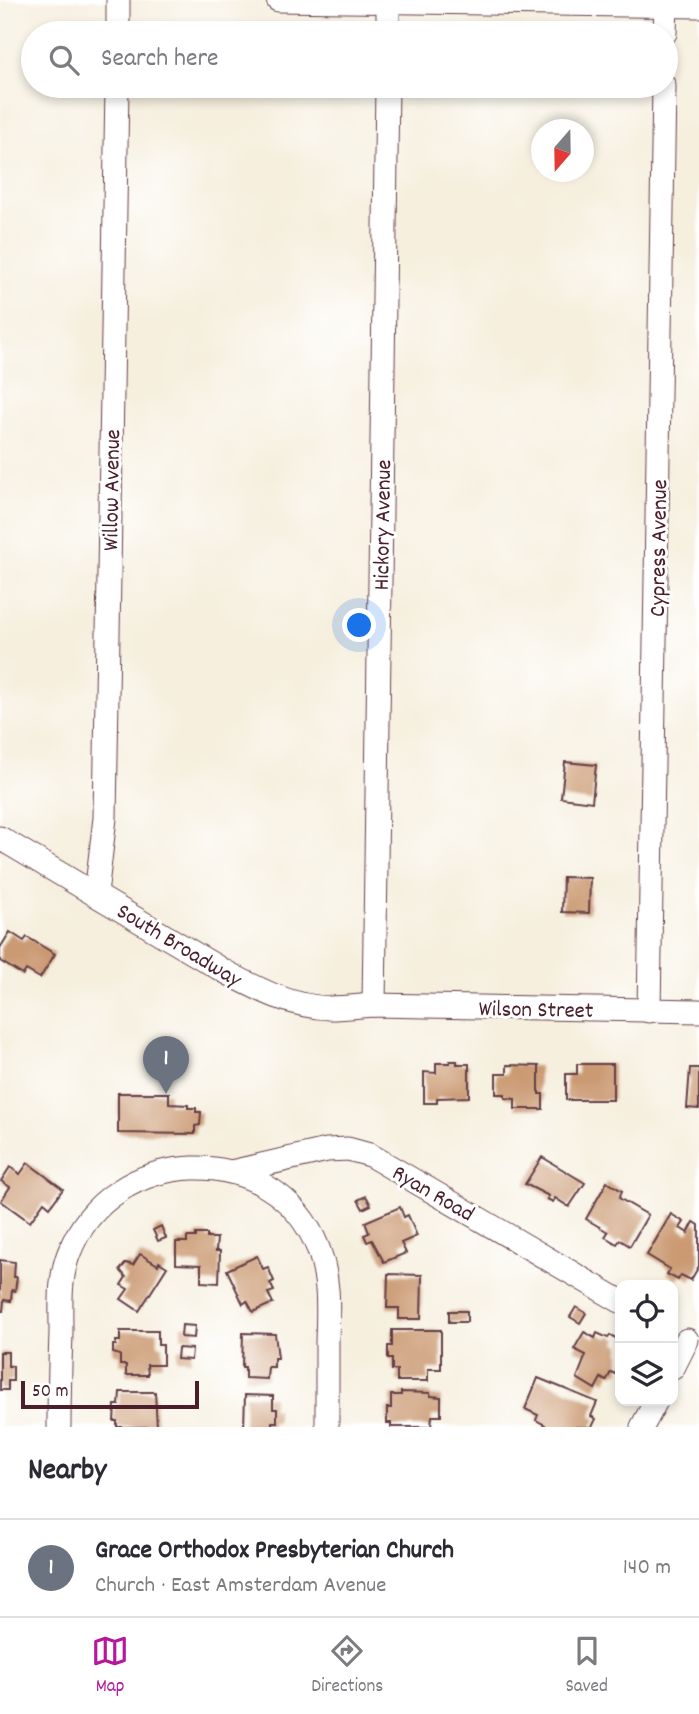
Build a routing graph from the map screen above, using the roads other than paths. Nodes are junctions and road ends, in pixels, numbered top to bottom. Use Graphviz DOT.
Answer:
graph roads {
  1 [pos="118,0"];
  2 [pos="278,0"];
  3 [pos="388,1"];
  4 [pos="666,5"];
  5 [pos="699,6"];
  6 [pos="118,21"];
  7 [pos="388,21"];
  8 [pos="665,21"];
  9 [pos="117,98"];
  10 [pos="387,98"];
  11 [pos="664,98"];
  12 [pos="0,838"];
  13 [pos="96,894"];
  14 [pos="374,1005"];
  15 [pos="649,1011"];
  16 [pos="699,1011"];
  17 [pos="231,1172"];
  18 [pos="615,1298"];
  19 [pos="686,1340"];
  20 [pos="678,1357"];
  21 [pos="653,1406"];
  22 [pos="59,1427"];
  23 [pos="327,1427"];
  24 [pos="642,1427"];
  1 -- 6 [label="street"];
  2 -- 3 [label="street"];
  3 -- 4 [label="street"];
  3 -- 7 [label="street"];
  4 -- 5 [label="street"];
  4 -- 8 [label="street"];
  9 -- 13 [label="street, Willow Avenue"];
  10 -- 14 [label="street, Hickory Avenue"];
  11 -- 15 [label="street, Cypress Avenue"];
  12 -- 13 [label="street, South Broadway"];
  13 -- 14 [label="street, South Broadway"];
  14 -- 15 [label="street, Wilson Street"];
  15 -- 16 [label="street, Wilson Street"];
  17 -- 18 [label="street, Ryan Road"];
  17 -- 22 [label="street"];
  17 -- 23 [label="street"];
  19 -- 20 [label="street"];
  21 -- 24 [label="street"];
}
